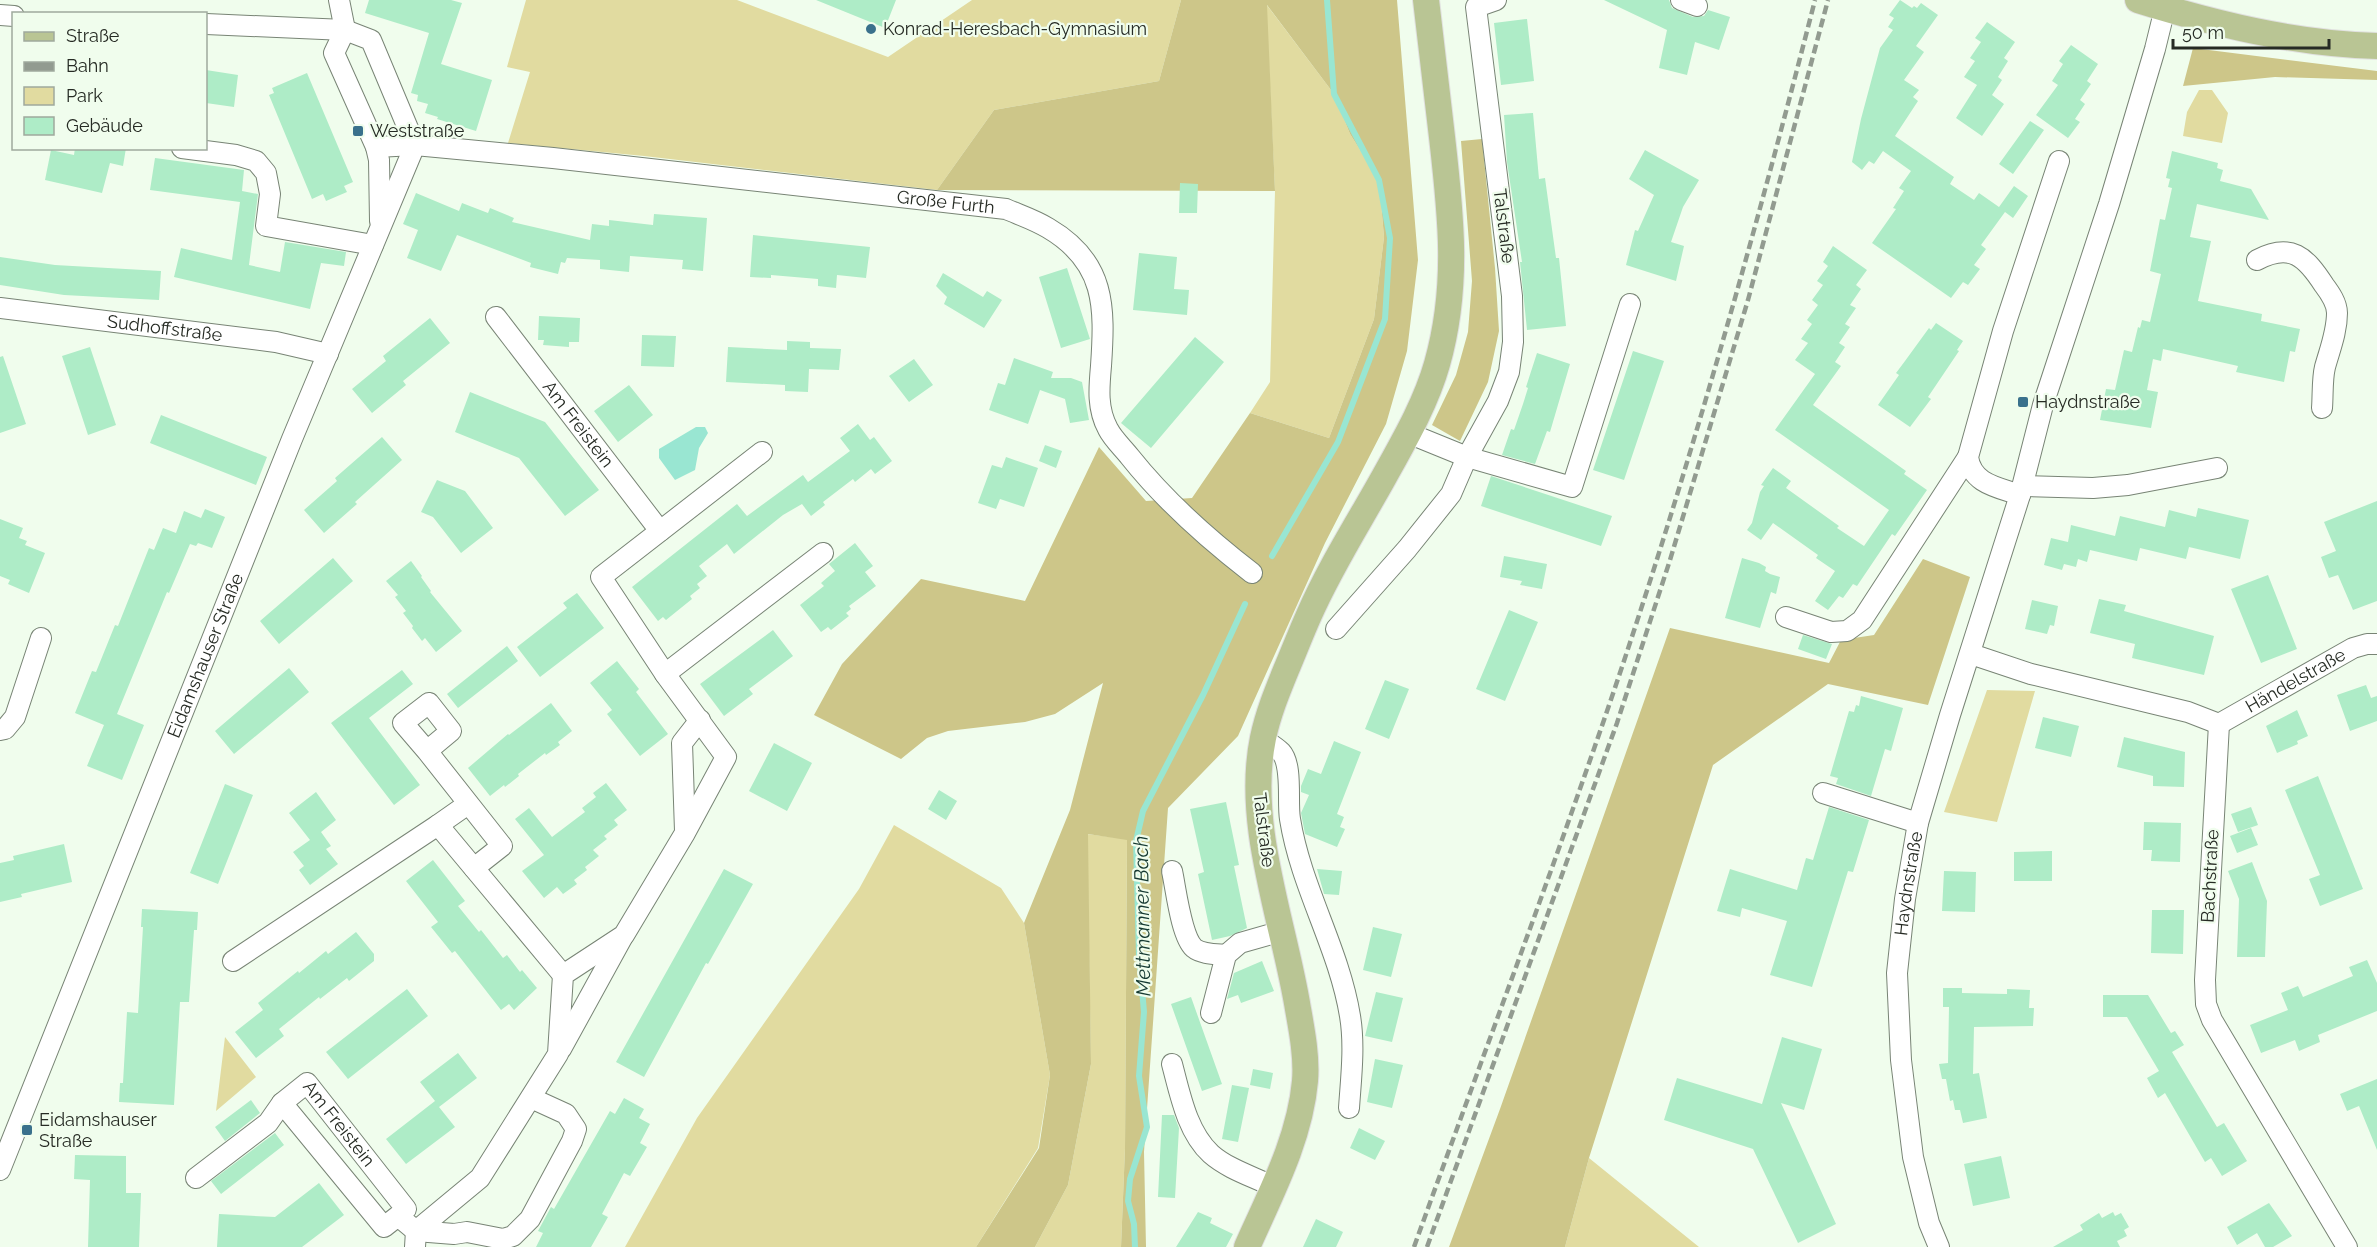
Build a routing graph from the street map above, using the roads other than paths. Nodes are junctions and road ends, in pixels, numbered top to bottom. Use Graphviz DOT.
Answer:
graph roads {
  1 [pos="339,0"];
  2 [pos="1426,0"];
  3 [pos="1496,0"];
  4 [pos="2138,0"];
  5 [pos="2166,4"];
  6 [pos="207,24"];
  7 [pos="345,30"];
  8 [pos="2377,46"];
  9 [pos="415,145"];
  10 [pos="376,147"];
  11 [pos="197,150"];
  12 [pos="2059,162"];
  13 [pos="377,236"];
  14 [pos="2257,260"];
  15 [pos="1630,304"];
  16 [pos="0,308"];
  17 [pos="496,317"];
  18 [pos="328,354"];
  19 [pos="2322,408"];
  20 [pos="1408,433"];
  21 [pos="762,452"];
  22 [pos="1968,457"];
  23 [pos="1467,458"];
  24 [pos="2217,468"];
  25 [pos="2021,491"];
  26 [pos="660,531"];
  27 [pos="824,553"];
  28 [pos="1252,573"];
  29 [pos="1786,617"];
  30 [pos="1336,629"];
  31 [pos="41,638"];
  32 [pos="2377,644"];
  33 [pos="1971,654"];
  34 [pos="665,674"];
  35 [pos="700,720"];
  36 [pos="2219,724"];
  37 [pos="0,730"];
  38 [pos="1263,739"];
  39 [pos="427,751"];
  40 [pos="1822,793"];
  41 [pos="468,804"];
  42 [pos="1918,823"];
  43 [pos="438,825"];
  44 [pos="685,833"];
  45 [pos="474,868"];
  46 [pos="1172,871"];
  47 [pos="1282,931"];
  48 [pos="624,935"];
  49 [pos="1226,955"];
  50 [pos="234,961"];
  51 [pos="563,975"];
  52 [pos="1211,1013"];
  53 [pos="558,1054"];
  54 [pos="1172,1064"];
  55 [pos="531,1098"];
  56 [pos="282,1103"];
  57 [pos="1349,1108"];
  58 [pos="0,1170"];
  59 [pos="196,1178"];
  60 [pos="1274,1187"];
  61 [pos="398,1216"];
  62 [pos="454,1234"];
  63 [pos="415,1239"];
  64 [pos="471,1247"];
  65 [pos="1247,1247"];
  66 [pos="1939,1247"];
  67 [pos="2347,1247"];
  1 -- 7 [label="street"];
  2 -- 20 [label="main road, Talstraße"];
  3 -- 23 [label="street, Talstraße"];
  4 -- 5 [label="main road"];
  5 -- 8 [label="main road"];
  5 -- 25 [label="street, Haydnstraße"];
  6 -- 7 [label="street"];
  7 -- 9 [label="street"];
  7 -- 10 [label="street"];
  9 -- 10 [label="street, Große Furth"];
  9 -- 13 [label="street, Eidamshauser Straße"];
  9 -- 28 [label="street, Große Furth"];
  10 -- 13 [label="street"];
  11 -- 13 [label="street"];
  12 -- 22 [label="street"];
  13 -- 18 [label="street, Eidamshauser Straße"];
  14 -- 19 [label="street"];
  15 -- 23 [label="street"];
  16 -- 18 [label="street, Sudhoffstraße"];
  17 -- 26 [label="street, Am Freistein"];
  18 -- 58 [label="street, Eidamshauser Straße"];
  20 -- 23 [label="street"];
  20 -- 38 [label="main road, Talstraße"];
  21 -- 26 [label="street"];
  22 -- 25 [label="street"];
  22 -- 29 [label="street"];
  23 -- 30 [label="street, Talstraße"];
  24 -- 25 [label="street"];
  25 -- 33 [label="street, Haydnstraße"];
  26 -- 34 [label="street"];
  27 -- 34 [label="street"];
  31 -- 37 [label="street"];
  32 -- 36 [label="street, Händelstraße"];
  33 -- 36 [label="street"];
  33 -- 42 [label="street, Haydnstraße"];
  34 -- 35 [label="street"];
  35 -- 44 [label="street"];
  35 -- 44 [label="street"];
  36 -- 67 [label="street, Bachstraße"];
  38 -- 47 [label="main road, Talstraße"];
  38 -- 57 [label="street"];
  39 -- 41 [label="street"];
  40 -- 42 [label="street"];
  41 -- 43 [label="street"];
  41 -- 45 [label="street"];
  42 -- 66 [label="street, Haydnstraße"];
  43 -- 45 [label="street"];
  43 -- 50 [label="street"];
  44 -- 48 [label="street"];
  45 -- 51 [label="street"];
  46 -- 49 [label="street"];
  47 -- 49 [label="street"];
  47 -- 60 [label="main road, Talstraße"];
  48 -- 51 [label="street"];
  48 -- 53 [label="street"];
  49 -- 52 [label="street"];
  51 -- 53 [label="street"];
  53 -- 55 [label="street"];
  54 -- 60 [label="street"];
  55 -- 62 [label="street"];
  55 -- 63 [label="street"];
  56 -- 59 [label="street"];
  56 -- 61 [label="street, Am Freistein"];
  56 -- 61 [label="street, Am Freistein"];
  60 -- 65 [label="main road, Talstraße"];
  61 -- 63 [label="street"];
  62 -- 63 [label="street"];
  62 -- 64 [label="street"];
}
